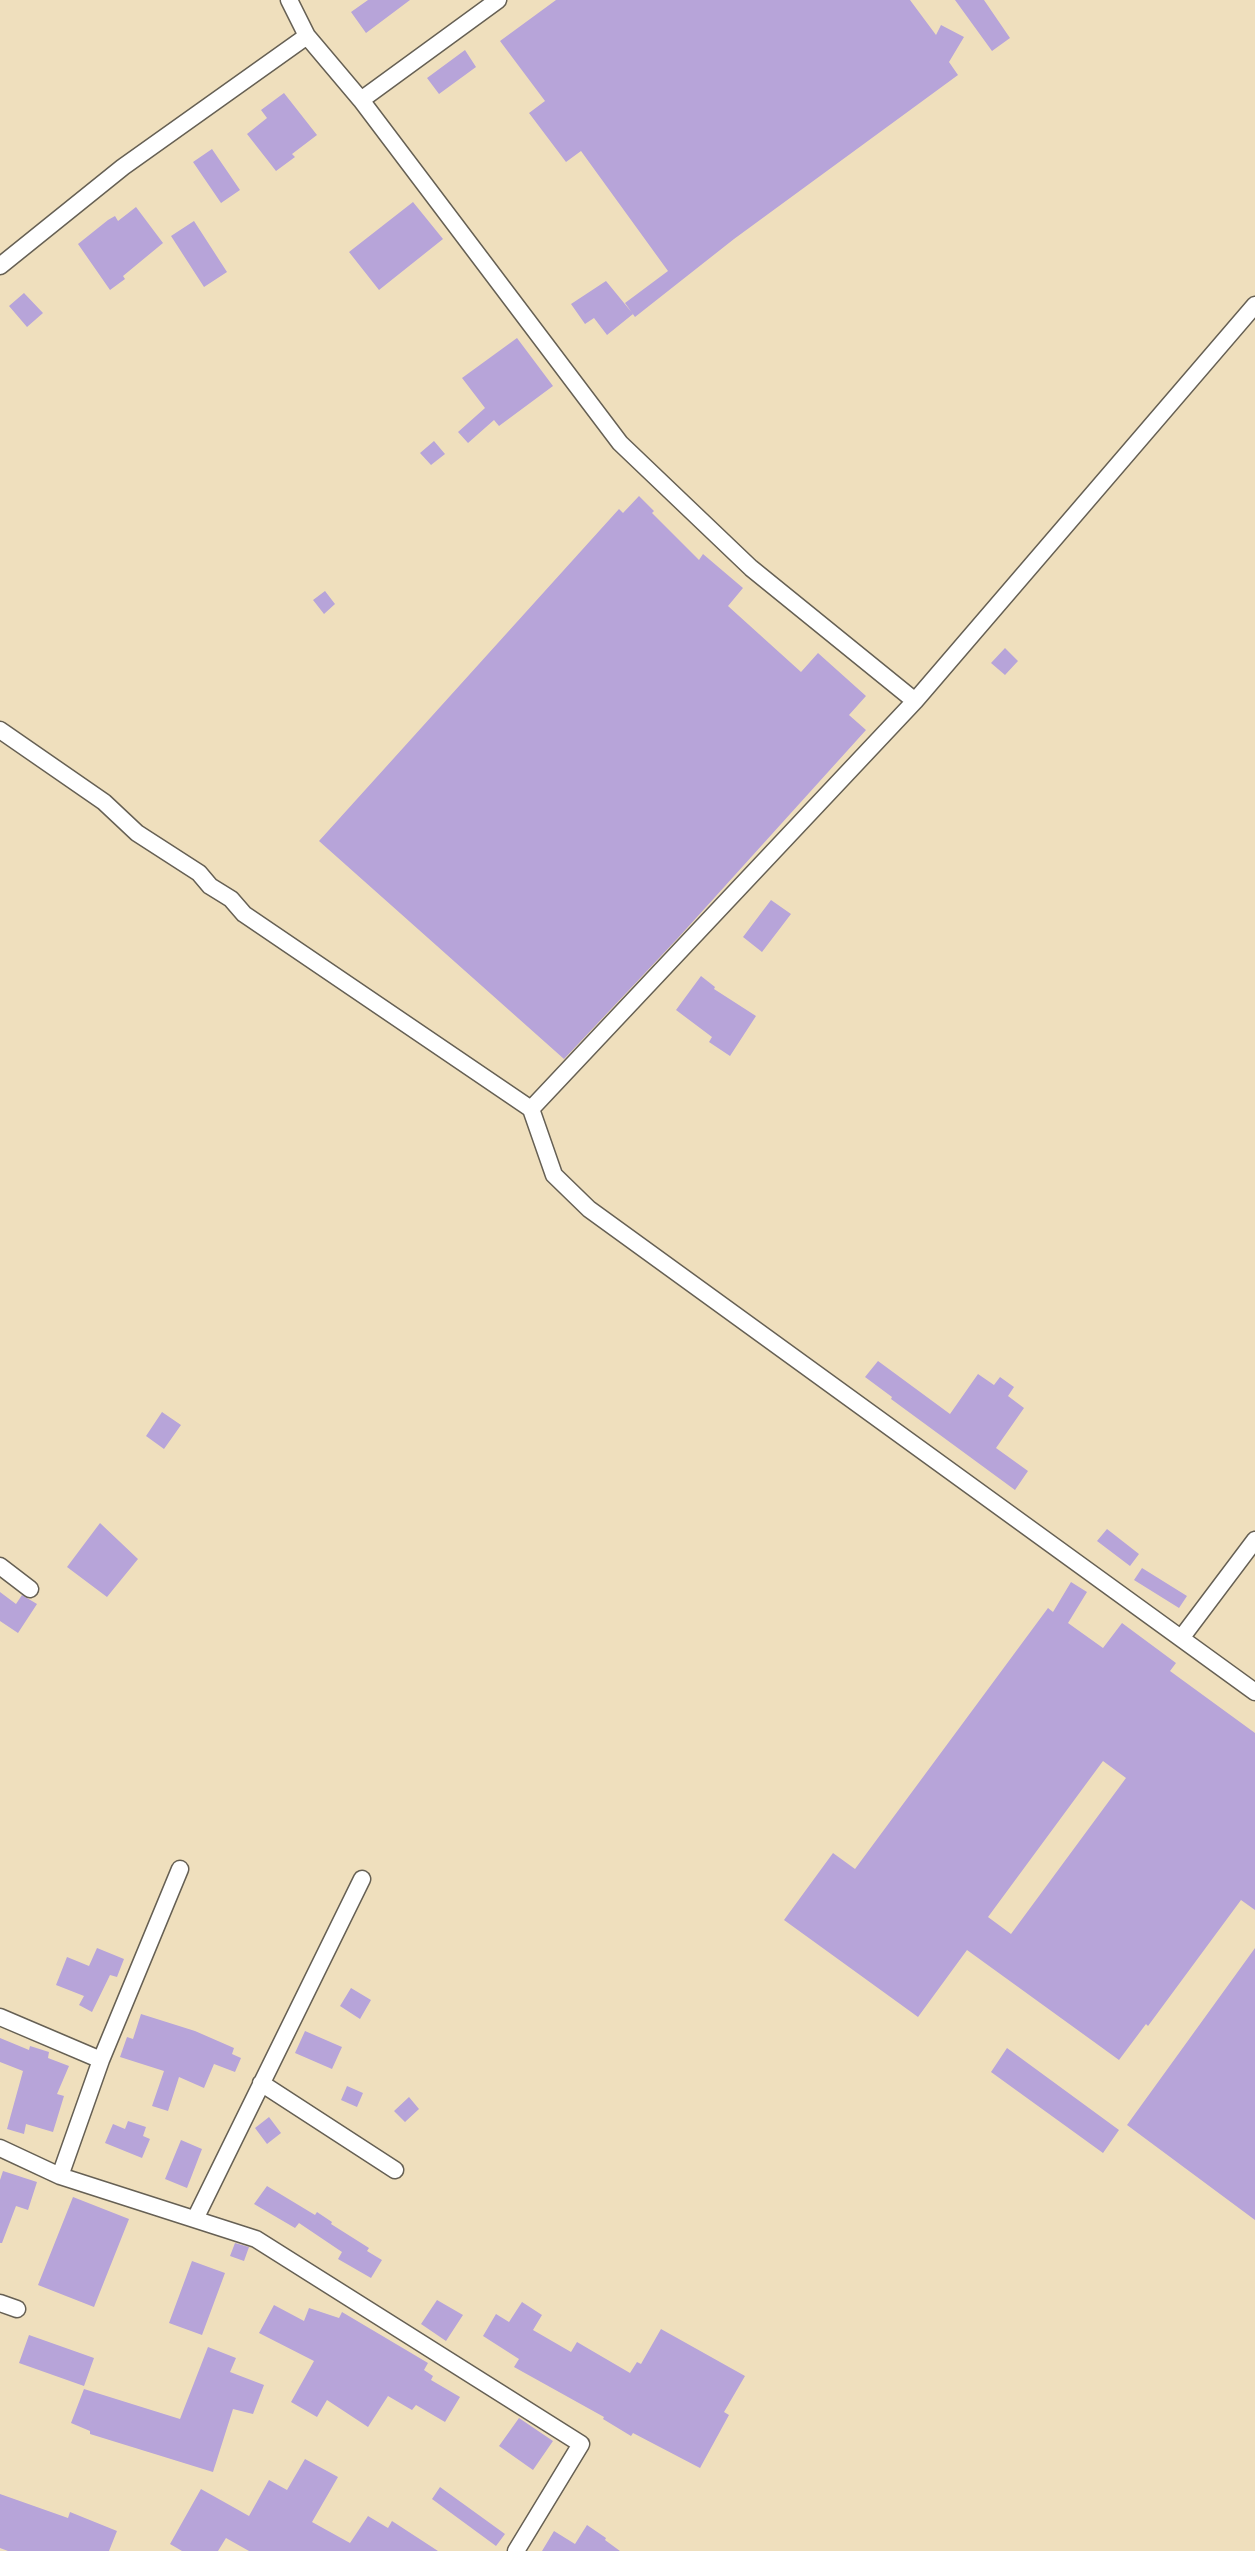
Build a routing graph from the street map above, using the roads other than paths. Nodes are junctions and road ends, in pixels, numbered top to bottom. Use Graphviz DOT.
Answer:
graph roads {
  1 [pos="289,0"];
  2 [pos="498,0"];
  3 [pos="307,36"];
  4 [pos="361,100"];
  5 [pos="0,266"];
  6 [pos="1255,305"];
  7 [pos="915,701"];
  8 [pos="0,730"];
  9 [pos="531,1108"];
  10 [pos="1255,1540"];
  11 [pos="0,1566"];
  12 [pos="30,1589"];
  13 [pos="1182,1638"];
  14 [pos="1255,1692"];
  15 [pos="180,1869"];
  16 [pos="362,1879"];
  17 [pos="0,2017"];
  18 [pos="101,2060"];
  19 [pos="261,2083"];
  20 [pos="0,2148"];
  21 [pos="395,2170"];
  22 [pos="60,2176"];
  23 [pos="195,2219"];
  24 [pos="0,2303"];
  25 [pos="17,2309"];
  26 [pos="516,2551"];
  1 -- 3 [label="street"];
  2 -- 4 [label="street"];
  3 -- 4 [label="street"];
  3 -- 5 [label="street"];
  4 -- 7 [label="street"];
  6 -- 7 [label="street"];
  7 -- 9 [label="street"];
  8 -- 9 [label="street"];
  9 -- 13 [label="street"];
  10 -- 13 [label="street"];
  11 -- 12 [label="street"];
  13 -- 14 [label="street"];
  15 -- 18 [label="street"];
  16 -- 19 [label="street"];
  17 -- 18 [label="street"];
  18 -- 22 [label="street"];
  19 -- 21 [label="street"];
  19 -- 23 [label="street"];
  20 -- 22 [label="street"];
  22 -- 23 [label="street"];
  23 -- 26 [label="street"];
  24 -- 25 [label="street"];
}
